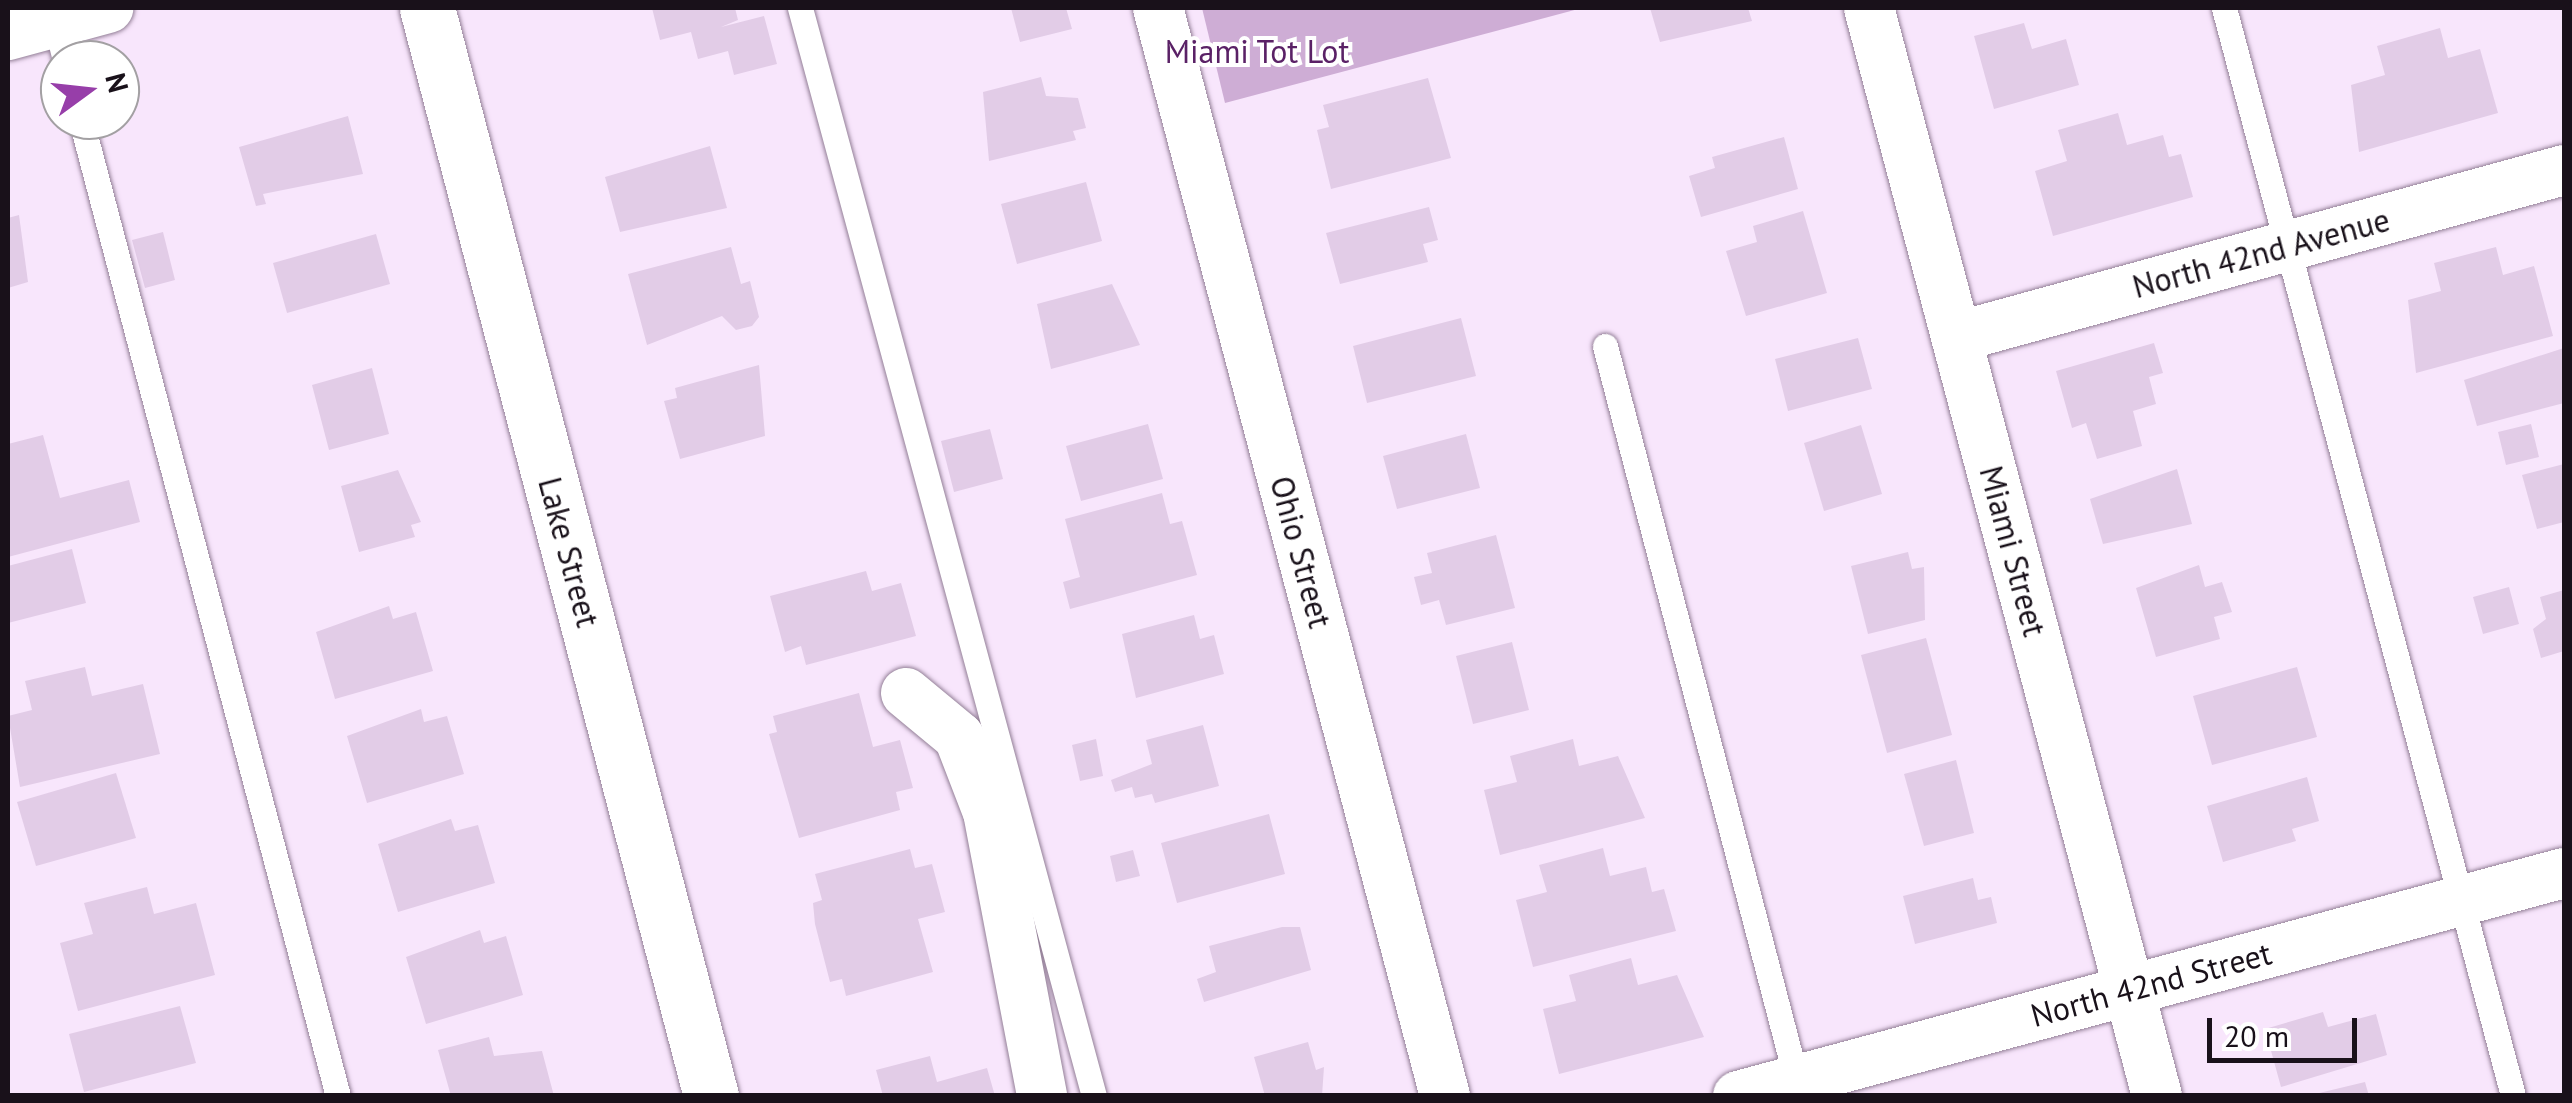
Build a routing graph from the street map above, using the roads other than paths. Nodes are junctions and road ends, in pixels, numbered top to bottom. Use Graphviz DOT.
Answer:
graph roads {
  1 [pos="108,8"];
  2 [pos="427,8"];
  3 [pos="800,8"];
  4 [pos="1158,8"];
  5 [pos="1869,8"];
  6 [pos="2224,8"];
  7 [pos="58,30"];
  8 [pos="8,35"];
  9 [pos="86,140"];
  10 [pos="2564,170"];
  11 [pos="2286,246"];
  12 [pos="1957,338"];
  13 [pos="1605,346"];
  14 [pos="906,693"];
  15 [pos="2564,873"];
  16 [pos="2461,901"];
  17 [pos="2129,990"];
  18 [pos="1798,1088"];
  19 [pos="338,1096"];
  20 [pos="711,1096"];
  21 [pos="1042,1096"];
  22 [pos="1094,1096"];
  23 [pos="1445,1096"];
  24 [pos="1738,1096"];
  25 [pos="2157,1096"];
  26 [pos="2513,1096"];
  1 -- 7 [label="street"];
  2 -- 20 [label="main road, Lake Street"];
  3 -- 22 [label="lane"];
  4 -- 23 [label="street, Ohio Street"];
  5 -- 12 [label="street, Miami Street"];
  6 -- 11 [label="lane"];
  7 -- 8 [label="street"];
  9 -- 19 [label="lane"];
  10 -- 11 [label="street, North 42nd Avenue"];
  11 -- 12 [label="street, North 42nd Avenue"];
  11 -- 16 [label="lane"];
  12 -- 17 [label="street, Miami Street"];
  13 -- 18 [label="lane"];
  14 -- 21 [label="street"];
  15 -- 16 [label="street, North 42nd Street"];
  16 -- 17 [label="street, North 42nd Street"];
  16 -- 26 [label="lane"];
  17 -- 18 [label="street, North 42nd Street"];
  17 -- 25 [label="street, Miami Street"];
  18 -- 24 [label="street, North 42nd Street"];
}
